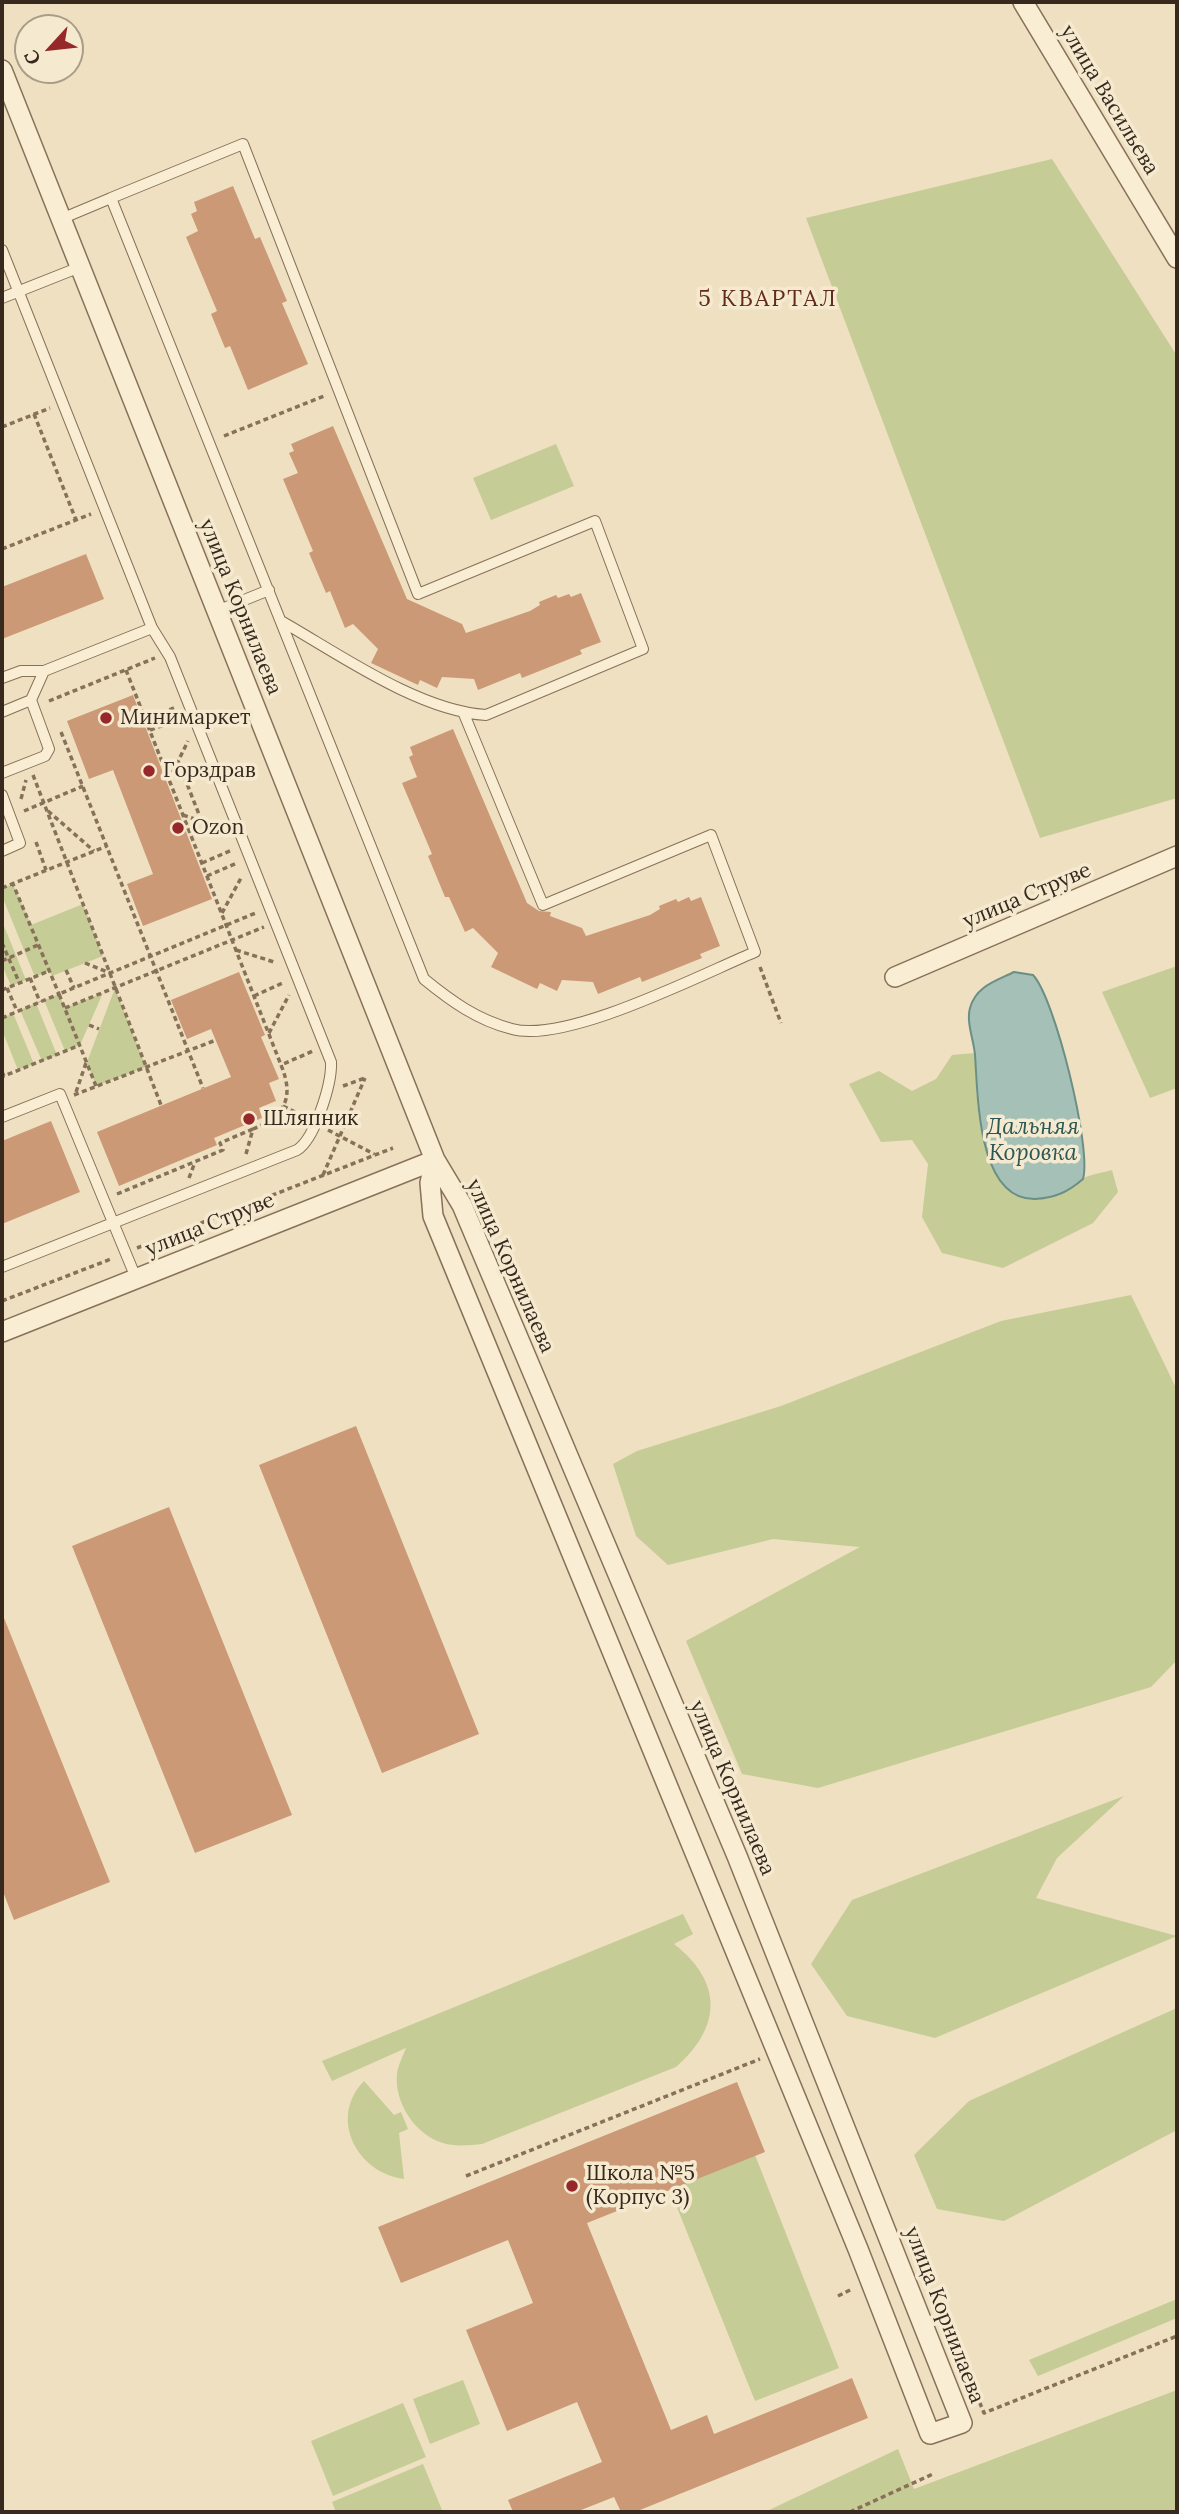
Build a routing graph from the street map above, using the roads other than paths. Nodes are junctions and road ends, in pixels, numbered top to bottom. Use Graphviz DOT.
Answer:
graph roads {
  1 [pos="1023,2"];
  2 [pos="2,70"];
  3 [pos="111,198"];
  4 [pos="61,219"];
  5 [pos="2,250"];
  6 [pos="1177,258"];
  7 [pos="80,267"];
  8 [pos="18,291"];
  9 [pos="2,298"];
  10 [pos="269,590"];
  11 [pos="217,611"];
  12 [pos="281,621"];
  13 [pos="152,628"];
  14 [pos="42,676"];
  15 [pos="2,678"];
  16 [pos="31,700"];
  17 [pos="2,712"];
  18 [pos="464,713"];
  19 [pos="2,773"];
  20 [pos="2,795"];
  21 [pos="2,851"];
  22 [pos="1177,856"];
  23 [pos="895,977"];
  24 [pos="2,1117"];
  25 [pos="435,1160"];
  26 [pos="114,1223"];
  27 [pos="2,1267"];
  28 [pos="136,1278"];
  29 [pos="2,1332"];
  1 -- 6 [label="street, улица Васильева"];
  2 -- 4 [label="street, улица Корнилаева"];
  3 -- 4 [label="lane"];
  3 -- 10 [label="lane"];
  3 -- 18 [label="lane"];
  4 -- 7 [label="street, улица Корнилаева"];
  5 -- 8 [label="lane"];
  7 -- 8 [label="lane"];
  7 -- 11 [label="street, улица Корнилаева"];
  8 -- 9 [label="lane"];
  8 -- 13 [label="lane"];
  10 -- 11 [label="lane"];
  10 -- 12 [label="lane"];
  11 -- 25 [label="street, улица Корнилаева"];
  12 -- 18 [label="lane"];
  12 -- 18 [label="lane"];
  13 -- 14 [label="lane"];
  13 -- 26 [label="lane"];
  14 -- 15 [label="lane"];
  14 -- 16 [label="lane"];
  16 -- 17 [label="lane"];
  16 -- 19 [label="lane"];
  20 -- 21 [label="lane"];
  22 -- 23 [label="street, улица Струве"];
  24 -- 26 [label="lane"];
  25 -- 25 [label="street, улица Корнилаева"];
  25 -- 28 [label="street, улица Струве"];
  26 -- 27 [label="lane"];
  26 -- 28 [label="lane"];
  28 -- 29 [label="street, улица Струве"];
}
